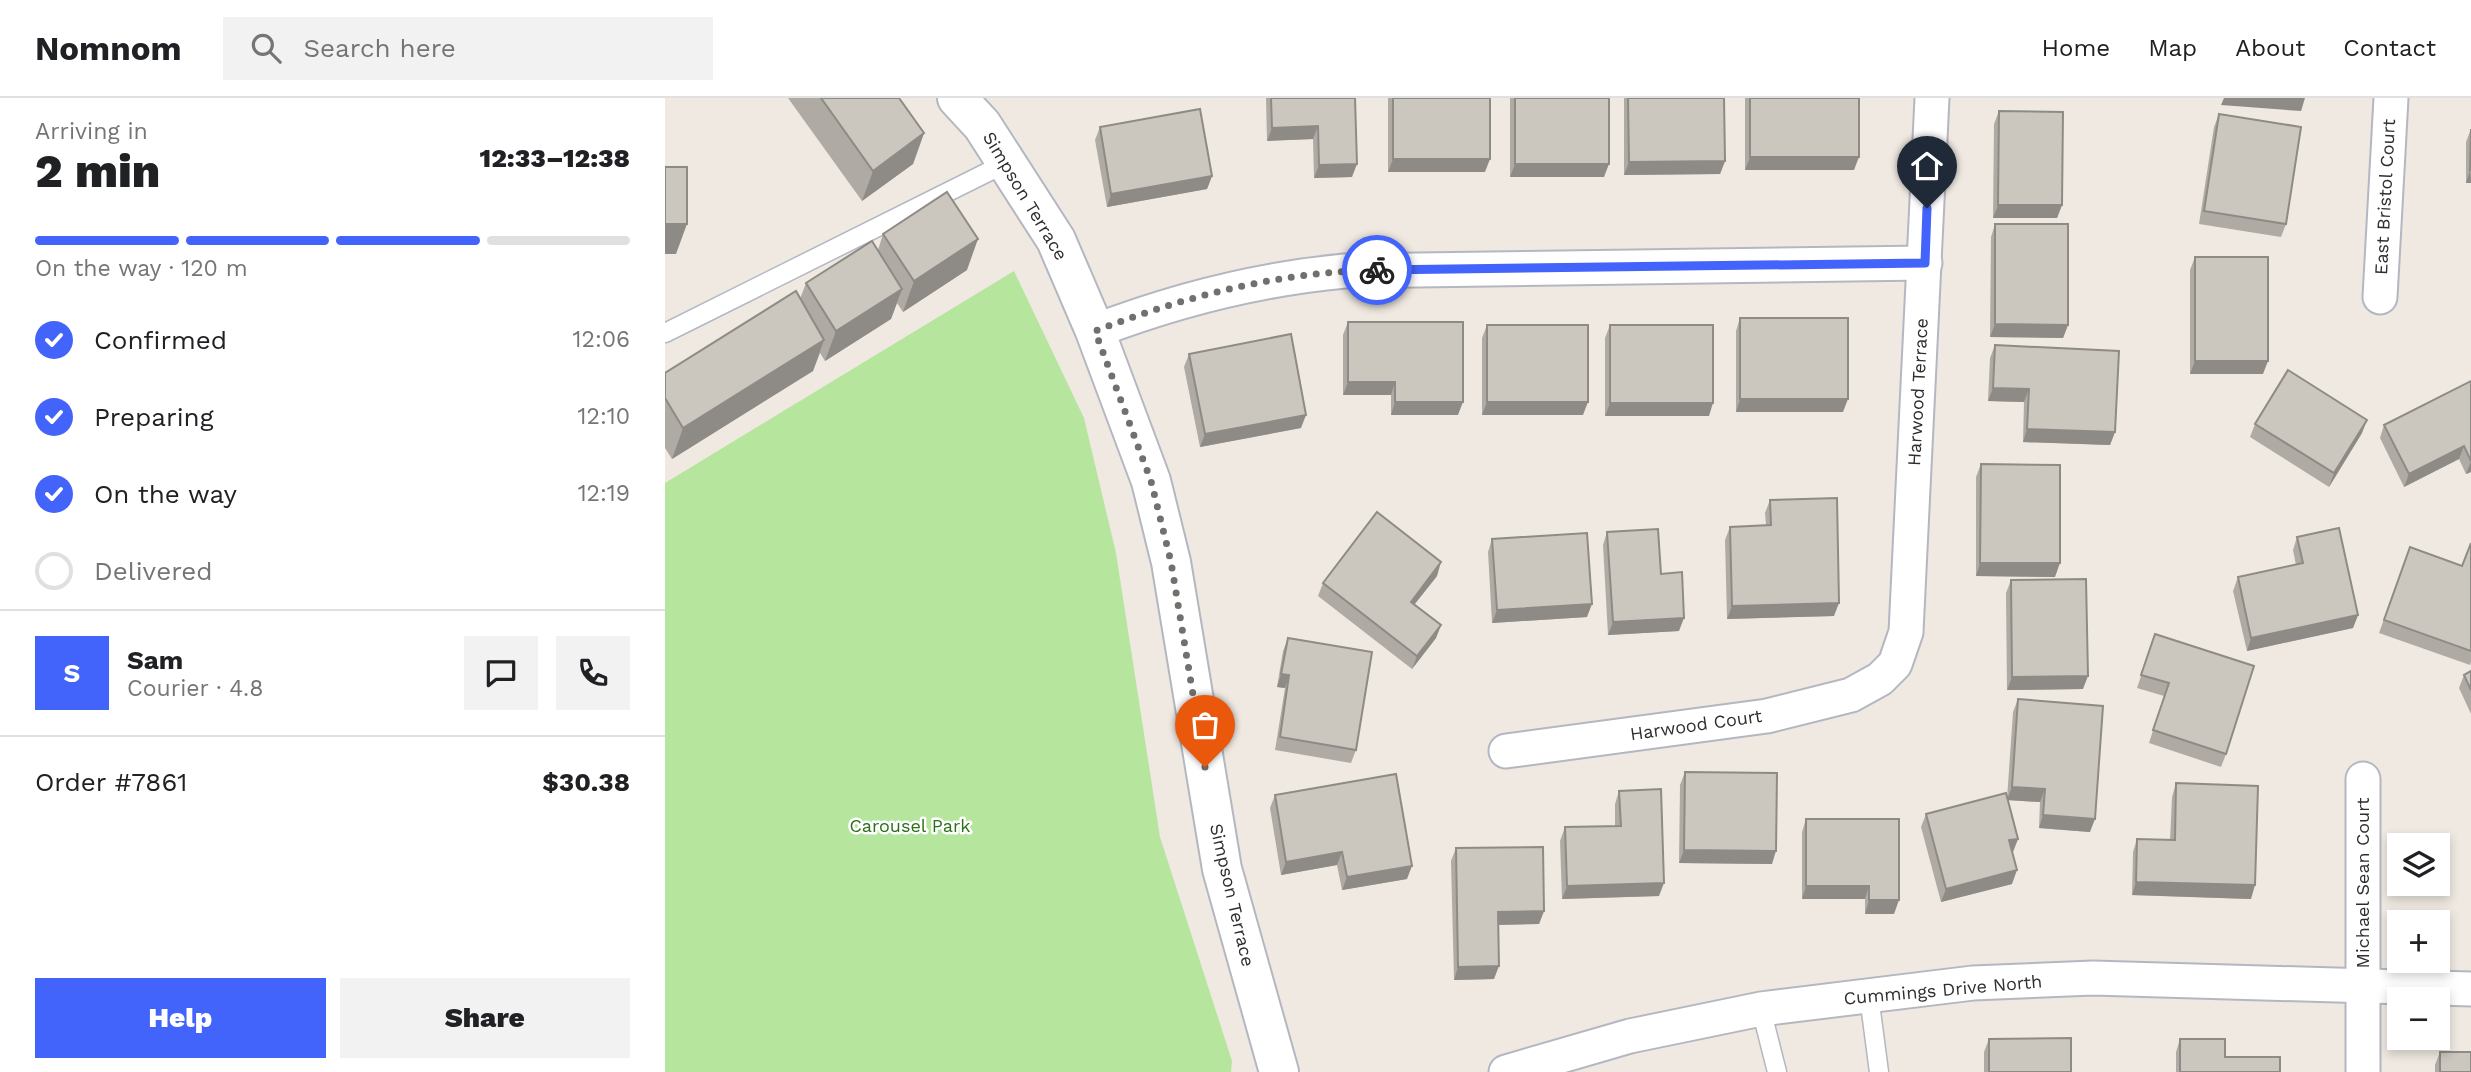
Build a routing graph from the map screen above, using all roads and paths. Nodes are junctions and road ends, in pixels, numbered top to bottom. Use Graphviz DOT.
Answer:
graph roads {
  1 [pos="957,98"];
  2 [pos="1932,98"];
  3 [pos="2391,98"];
  4 [pos="1006,163"];
  5 [pos="1925,263"];
  6 [pos="2380,296"];
  7 [pos="1095,331"];
  8 [pos="665,333"];
  9 [pos="1880,678"];
  10 [pos="1506,751"];
  11 [pos="2363,779"];
  12 [pos="2364,986"];
  13 [pos="2471,989"];
  14 [pos="1868,996"];
  15 [pos="1761,1009"];
  16 [pos="1279,1072"];
  17 [pos="1506,1072"];
  18 [pos="1777,1072"];
  19 [pos="1879,1072"];
  20 [pos="2363,1072"];
  1 -- 4 [label="street, Simpson Terrace"];
  2 -- 5 [label="street, Harwood Terrace"];
  3 -- 6 [label="street, East Bristol Court"];
  4 -- 7 [label="street, Simpson Terrace"];
  4 -- 8 [label="lane"];
  5 -- 7 [label="street"];
  5 -- 9 [label="street, Harwood Terrace"];
  7 -- 16 [label="street, Simpson Terrace"];
  9 -- 10 [label="street, Harwood Court"];
  11 -- 12 [label="street, Michael Sean Court"];
  12 -- 13 [label="street, Cummings Drive North"];
  12 -- 14 [label="street, Cummings Drive North"];
  12 -- 20 [label="street, Michael Sean Court"];
  14 -- 15 [label="street, Cummings Drive North"];
  14 -- 19 [label="lane"];
  15 -- 17 [label="street, Cummings Drive North"];
  15 -- 18 [label="lane"];
}
